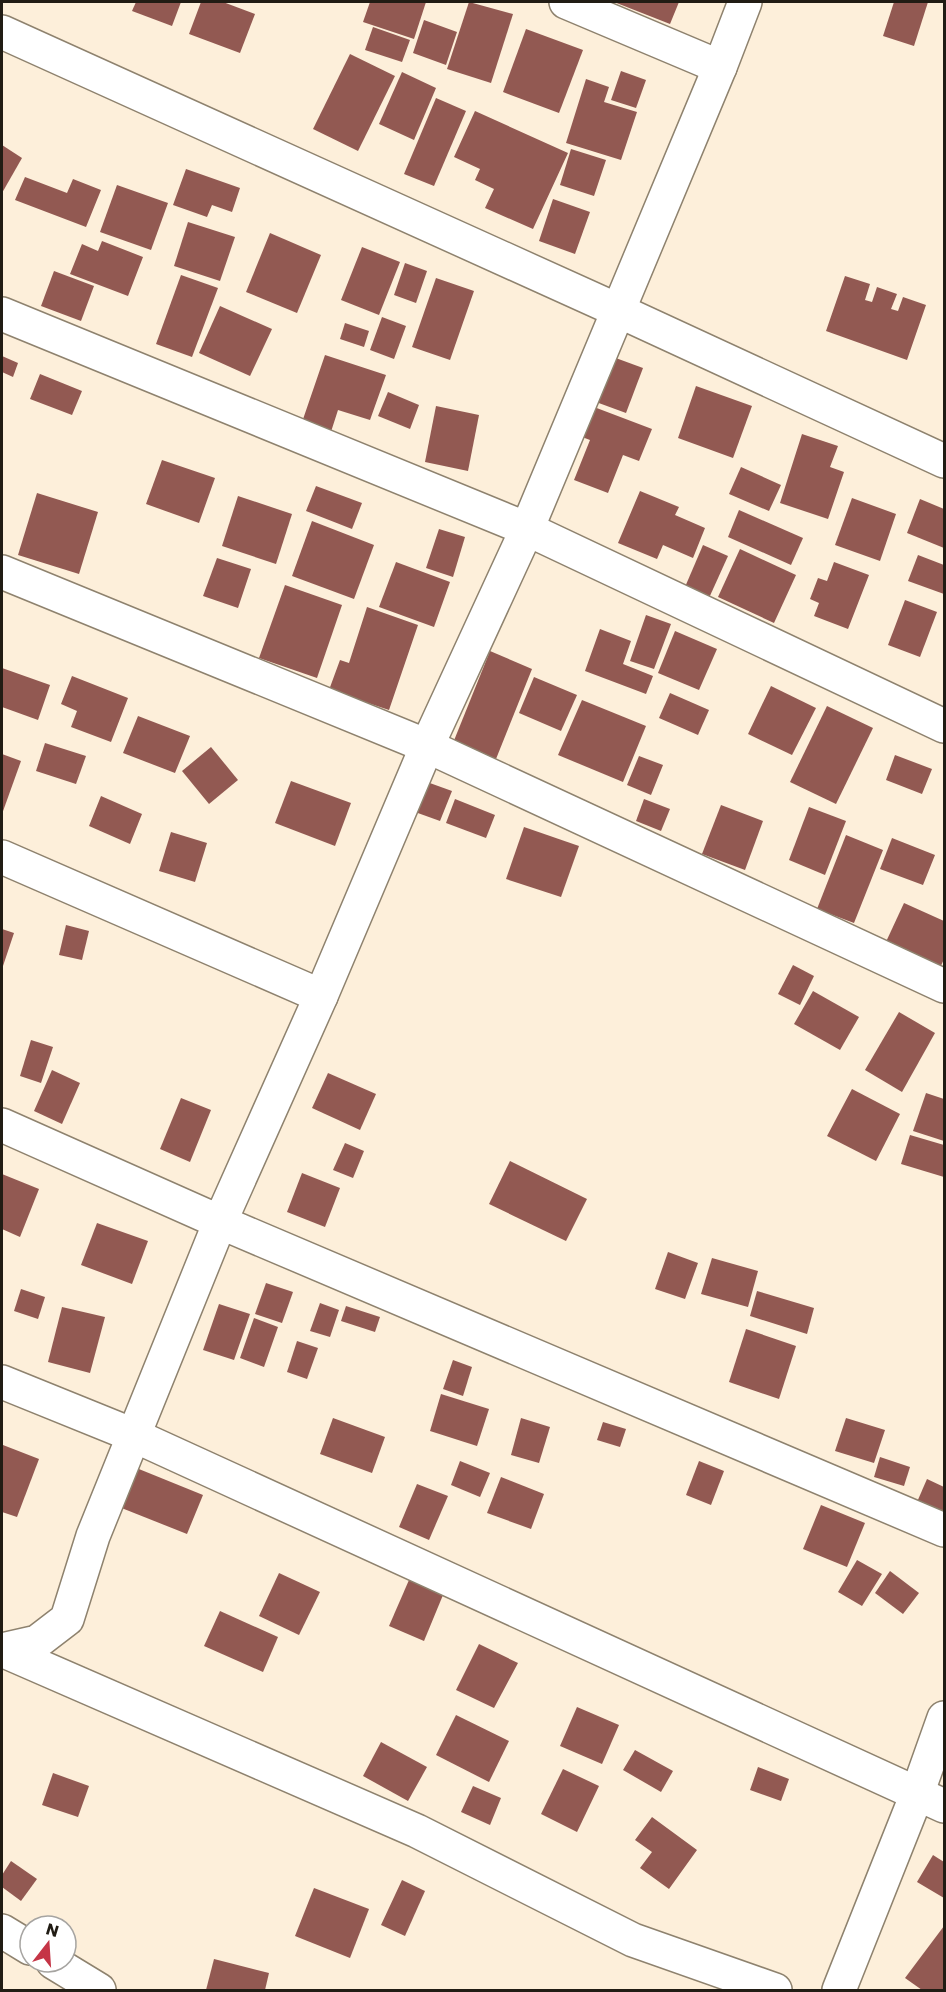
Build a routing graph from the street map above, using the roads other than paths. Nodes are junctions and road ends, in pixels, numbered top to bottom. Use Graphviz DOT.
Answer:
graph roads {
  1 [pos="566,2"];
  2 [pos="745,2"];
  3 [pos="2,32"];
  4 [pos="720,67"];
  5 [pos="617,310"];
  6 [pos="2,314"];
  7 [pos="945,461"];
  8 [pos="527,529"];
  9 [pos="2,572"];
  10 [pos="945,726"];
  11 [pos="427,746"];
  12 [pos="2,857"];
  13 [pos="945,986"];
  14 [pos="321,996"];
  15 [pos="2,1125"];
  16 [pos="220,1222"];
  17 [pos="2,1382"];
  18 [pos="134,1435"];
  19 [pos="945,1530"];
  20 [pos="2,1650"];
  21 [pos="945,1719"];
  22 [pos="931,1800"];
  23 [pos="2,1931"];
  24 [pos="18,1941"];
  25 [pos="72,1974"];
  26 [pos="99,1990"];
  27 [pos="775,1990"];
  28 [pos="839,1990"];
  1 -- 4 [label="street"];
  2 -- 4 [label="street"];
  3 -- 5 [label="street"];
  4 -- 5 [label="street"];
  5 -- 7 [label="street"];
  5 -- 8 [label="street"];
  6 -- 8 [label="street"];
  8 -- 10 [label="street"];
  8 -- 11 [label="street"];
  9 -- 11 [label="street"];
  11 -- 13 [label="street"];
  11 -- 14 [label="street"];
  12 -- 14 [label="street"];
  14 -- 16 [label="street"];
  15 -- 16 [label="street"];
  16 -- 18 [label="street"];
  16 -- 19 [label="street"];
  17 -- 18 [label="street"];
  18 -- 20 [label="street"];
  18 -- 22 [label="street"];
  20 -- 27 [label="street"];
  21 -- 22 [label="street"];
  22 -- 28 [label="street"];
  23 -- 24 [label="street"];
  25 -- 26 [label="street"];
}
